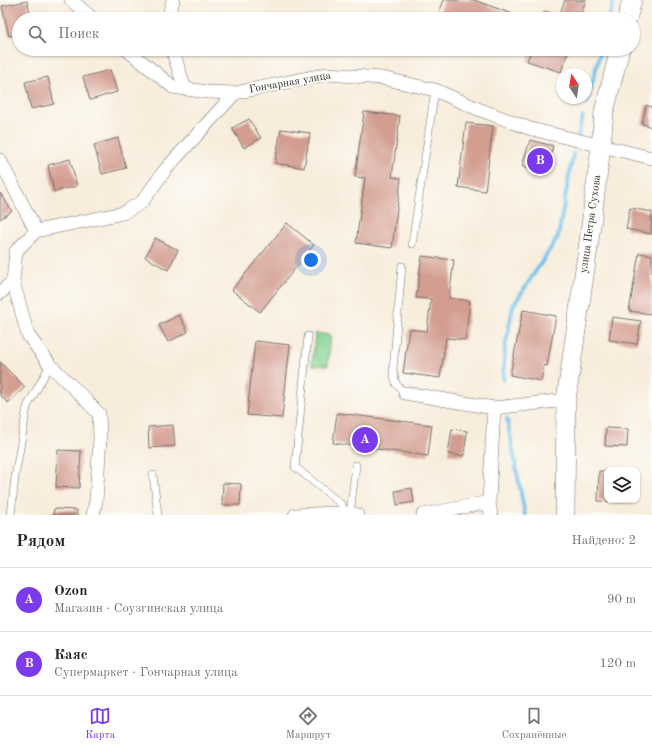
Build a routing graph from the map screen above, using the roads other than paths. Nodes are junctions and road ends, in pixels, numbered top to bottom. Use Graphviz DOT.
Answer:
graph roads {
  1 [pos="71,0"];
  2 [pos="173,0"];
  3 [pos="632,0"];
  4 [pos="85,12"];
  5 [pos="170,12"];
  6 [pos="629,12"];
  7 [pos="135,56"];
  8 [pos="174,56"];
  9 [pos="618,56"];
  10 [pos="185,89"];
  11 [pos="435,90"];
  12 [pos="235,93"];
  13 [pos="601,146"];
  14 [pos="652,158"];
  15 [pos="0,160"];
  16 [pos="36,231"];
  17 [pos="412,244"];
  18 [pos="402,266"];
  19 [pos="13,281"];
  20 [pos="0,293"];
  21 [pos="308,336"];
  22 [pos="50,365"];
  23 [pos="405,393"];
  24 [pos="566,400"];
  25 [pos="494,408"];
  26 [pos="356,465"];
  27 [pos="153,475"];
  28 [pos="490,509"];
  29 [pos="351,514"];
  30 [pos="11,515"];
  31 [pos="93,515"];
  32 [pos="158,515"];
  33 [pos="295,515"];
  34 [pos="423,515"];
  35 [pos="565,515"];
  1 -- 4 [label="street"];
  2 -- 5 [label="street"];
  3 -- 6 [label="street"];
  7 -- 10 [label="street, Гончарная улица"];
  8 -- 10 [label="street"];
  9 -- 13 [label="street, улица Петра Сухова"];
  10 -- 12 [label="street, Гончарная улица"];
  11 -- 12 [label="street, Гончарная улица"];
  11 -- 13 [label="street, Гончарная улица"];
  11 -- 17 [label="lane"];
  12 -- 16 [label="street"];
  13 -- 14 [label="street, Гончарная улица"];
  13 -- 24 [label="street, улица Петра Сухова"];
  15 -- 16 [label="street"];
  16 -- 19 [label="street"];
  18 -- 23 [label="lane"];
  19 -- 20 [label="street"];
  19 -- 22 [label="street"];
  21 -- 29 [label="lane"];
  22 -- 30 [label="lane"];
  22 -- 31 [label="street"];
  23 -- 25 [label="street"];
  24 -- 25 [label="street"];
  24 -- 35 [label="street, улица Петра Сухова"];
  25 -- 28 [label="street"];
  26 -- 29 [label="lane"];
  27 -- 32 [label="lane"];
  28 -- 34 [label="street"];
  29 -- 33 [label="street"];
}
